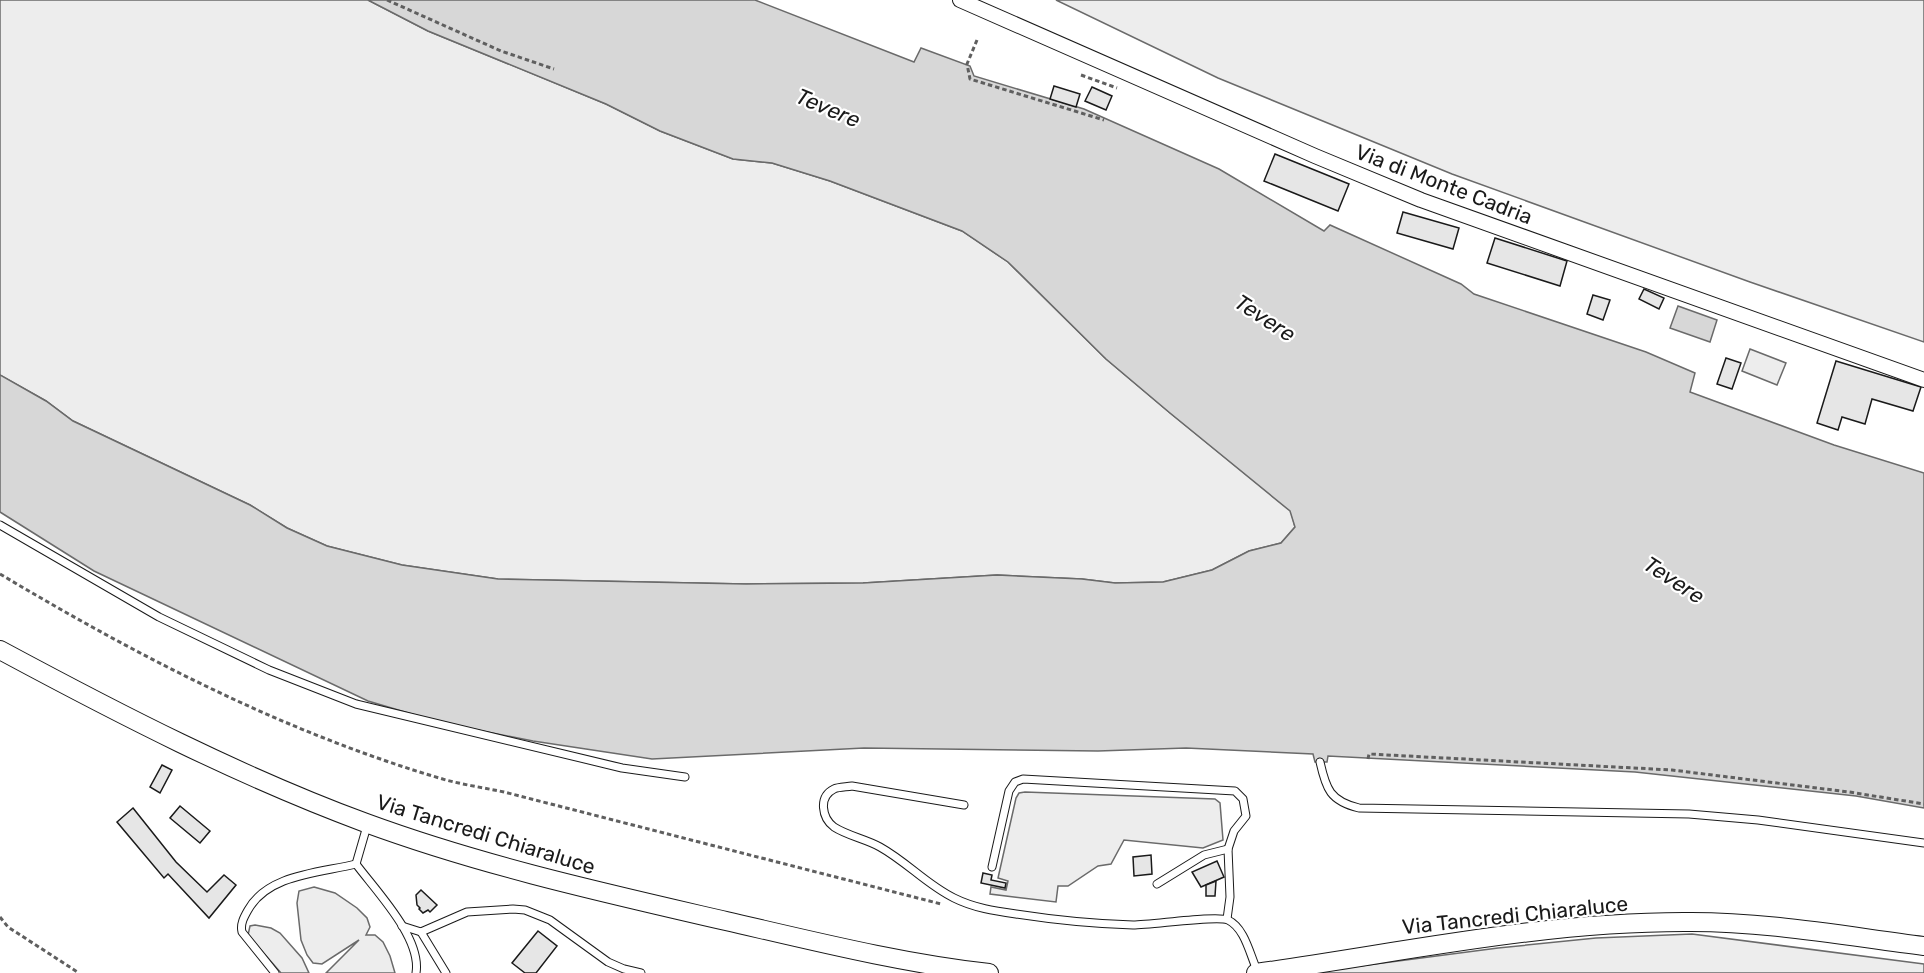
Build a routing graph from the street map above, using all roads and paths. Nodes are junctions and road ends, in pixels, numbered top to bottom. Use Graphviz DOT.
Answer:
graph roads {
  1 [pos="387,0"];
  2 [pos="960,0"];
  3 [pos="977,40"];
  4 [pos="554,69"];
  5 [pos="1081,75"];
  6 [pos="1117,88"];
  7 [pos="1104,120"];
  8 [pos="1924,380"];
  9 [pos="0,525"];
  10 [pos="0,574"];
  11 [pos="0,650"];
  12 [pos="1453,758"];
  13 [pos="1368,759"];
  14 [pos="1320,762"];
  15 [pos="1452,763"];
  16 [pos="1698,773"];
  17 [pos="685,777"];
  18 [pos="1697,779"];
  19 [pos="1924,804"];
  20 [pos="964,805"];
  21 [pos="368,823"];
  22 [pos="1924,843"];
  23 [pos="1228,849"];
  24 [pos="356,864"];
  25 [pos="992,867"];
  26 [pos="1157,884"];
  27 [pos="944,905"];
  28 [pos="0,917"];
  29 [pos="1227,919"];
  30 [pos="402,926"];
  31 [pos="421,932"];
  32 [pos="1924,946"];
  33 [pos="79,973"];
  34 [pos="274,973"];
  35 [pos="416,973"];
  36 [pos="446,973"];
  37 [pos="641,973"];
  38 [pos="989,973"];
  39 [pos="1257,973"];
  1 -- 4 [label="path"];
  2 -- 8 [label="street, Via di Monte Cadria"];
  3 -- 7 [label="path"];
  5 -- 6 [label="path"];
  9 -- 17 [label="lane"];
  10 -- 27 [label="path"];
  11 -- 21 [label="street, Via Tancredi Chiaraluce"];
  12 -- 13 [label="path"];
  12 -- 15 [label="path"];
  12 -- 16 [label="path"];
  14 -- 22 [label="lane"];
  16 -- 18 [label="path"];
  16 -- 19 [label="path"];
  20 -- 29 [label="lane"];
  21 -- 24 [label="lane"];
  21 -- 38 [label="street, Via Tancredi Chiaraluce"];
  23 -- 25 [label="lane"];
  23 -- 26 [label="lane"];
  23 -- 29 [label="lane"];
  24 -- 30 [label="lane"];
  24 -- 34 [label="lane"];
  28 -- 33 [label="path"];
  29 -- 39 [label="lane"];
  30 -- 31 [label="lane"];
  30 -- 35 [label="lane"];
  31 -- 36 [label="lane"];
  31 -- 37 [label="lane"];
  32 -- 39 [label="street, Via Tancredi Chiaraluce"];
}
